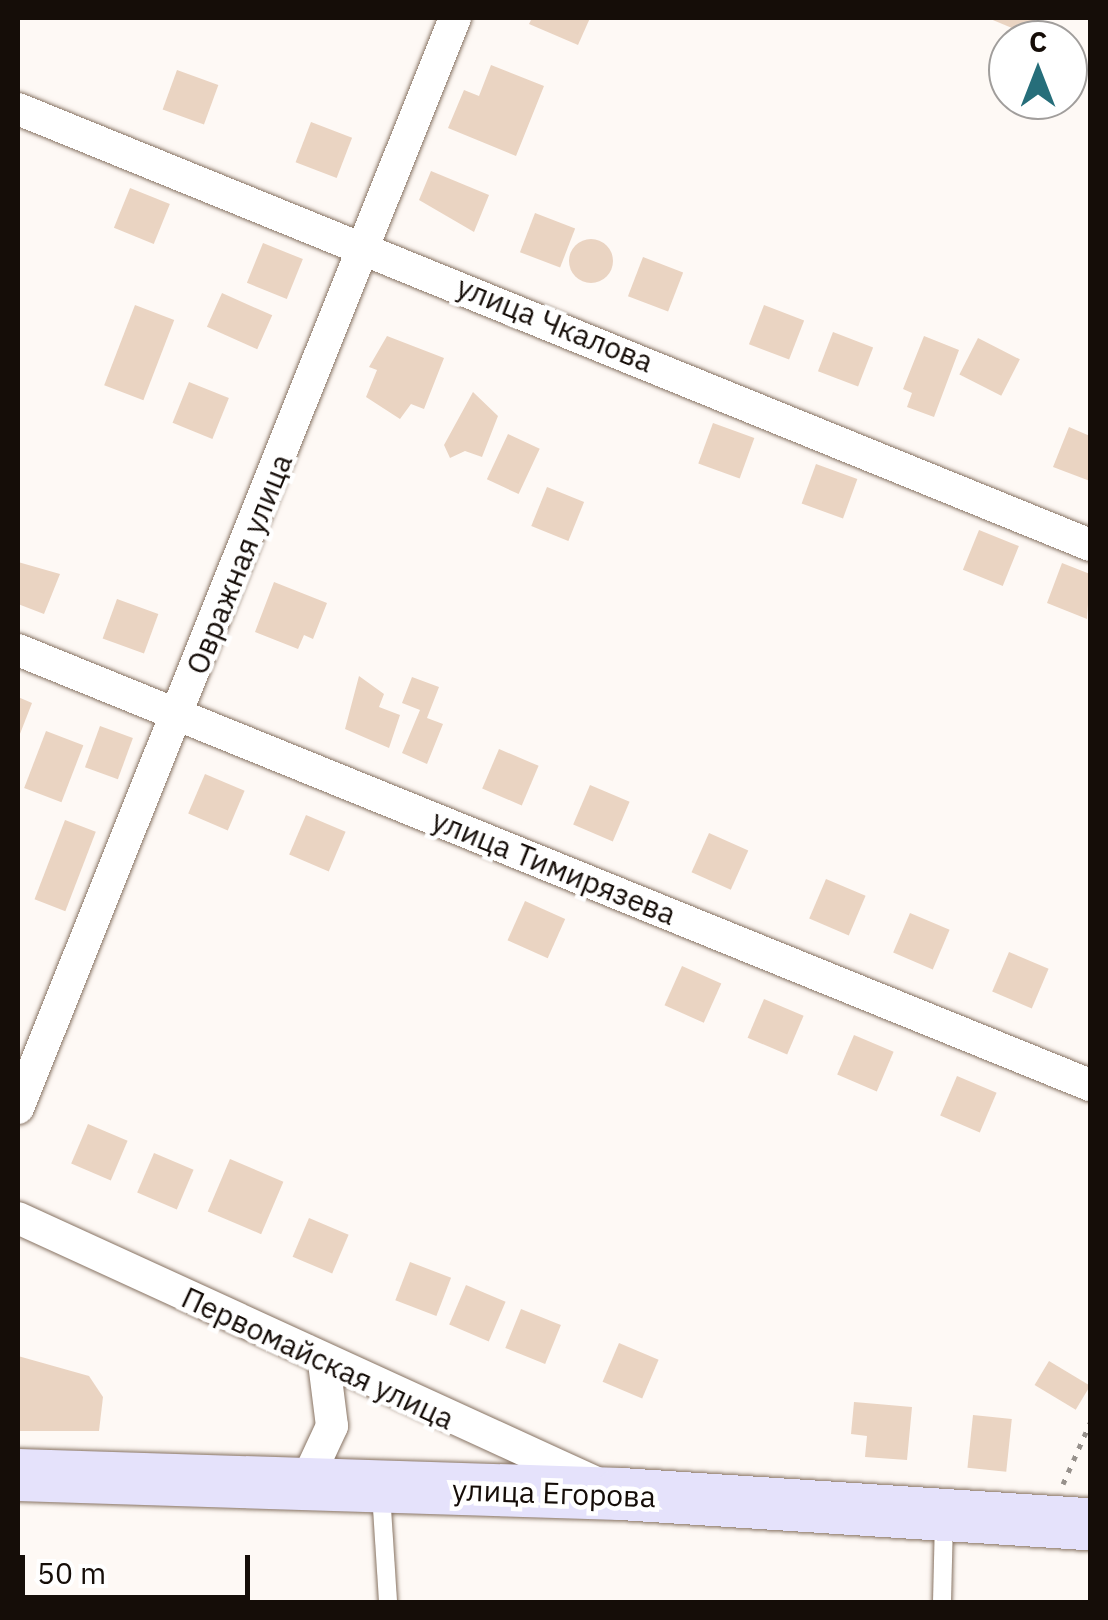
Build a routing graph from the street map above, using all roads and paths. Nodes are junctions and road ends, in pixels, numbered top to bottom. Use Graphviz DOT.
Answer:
graph roads {
  1 [pos="455,18"];
  2 [pos="18,108"];
  3 [pos="368,246"];
  4 [pos="1090,545"];
  5 [pos="18,650"];
  6 [pos="179,714"];
  7 [pos="1090,1085"];
  8 [pos="18,1108"];
  9 [pos="18,1218"];
  10 [pos="324,1363"];
  11 [pos="1090,1423"];
  12 [pos="18,1475"];
  13 [pos="305,1484"];
  14 [pos="380,1487"];
  15 [pos="621,1494"];
  16 [pos="944,1512"];
  17 [pos="1070,1523"];
  18 [pos="388,1602"];
  19 [pos="942,1602"];
  1 -- 3 [label="street, Овражная улица"];
  2 -- 3 [label="street, улица Чкалова"];
  3 -- 4 [label="street, улица Чкалова"];
  3 -- 6 [label="street, Овражная улица"];
  5 -- 6 [label="street, улица Тимирязева"];
  6 -- 7 [label="street, улица Тимирязева"];
  6 -- 8 [label="street, Овражная улица"];
  9 -- 10 [label="street, Первомайская улица"];
  10 -- 13 [label="street"];
  10 -- 15 [label="street, Первомайская улица"];
  11 -- 17 [label="path"];
  12 -- 13 [label="main road, улица Егорова"];
  13 -- 14 [label="main road, улица Егорова"];
  14 -- 15 [label="main road, улица Егорова"];
  14 -- 18 [label="lane"];
  15 -- 16 [label="main road, улица Егорова"];
  16 -- 17 [label="main road, улица Егорова"];
  16 -- 19 [label="lane"];
}
